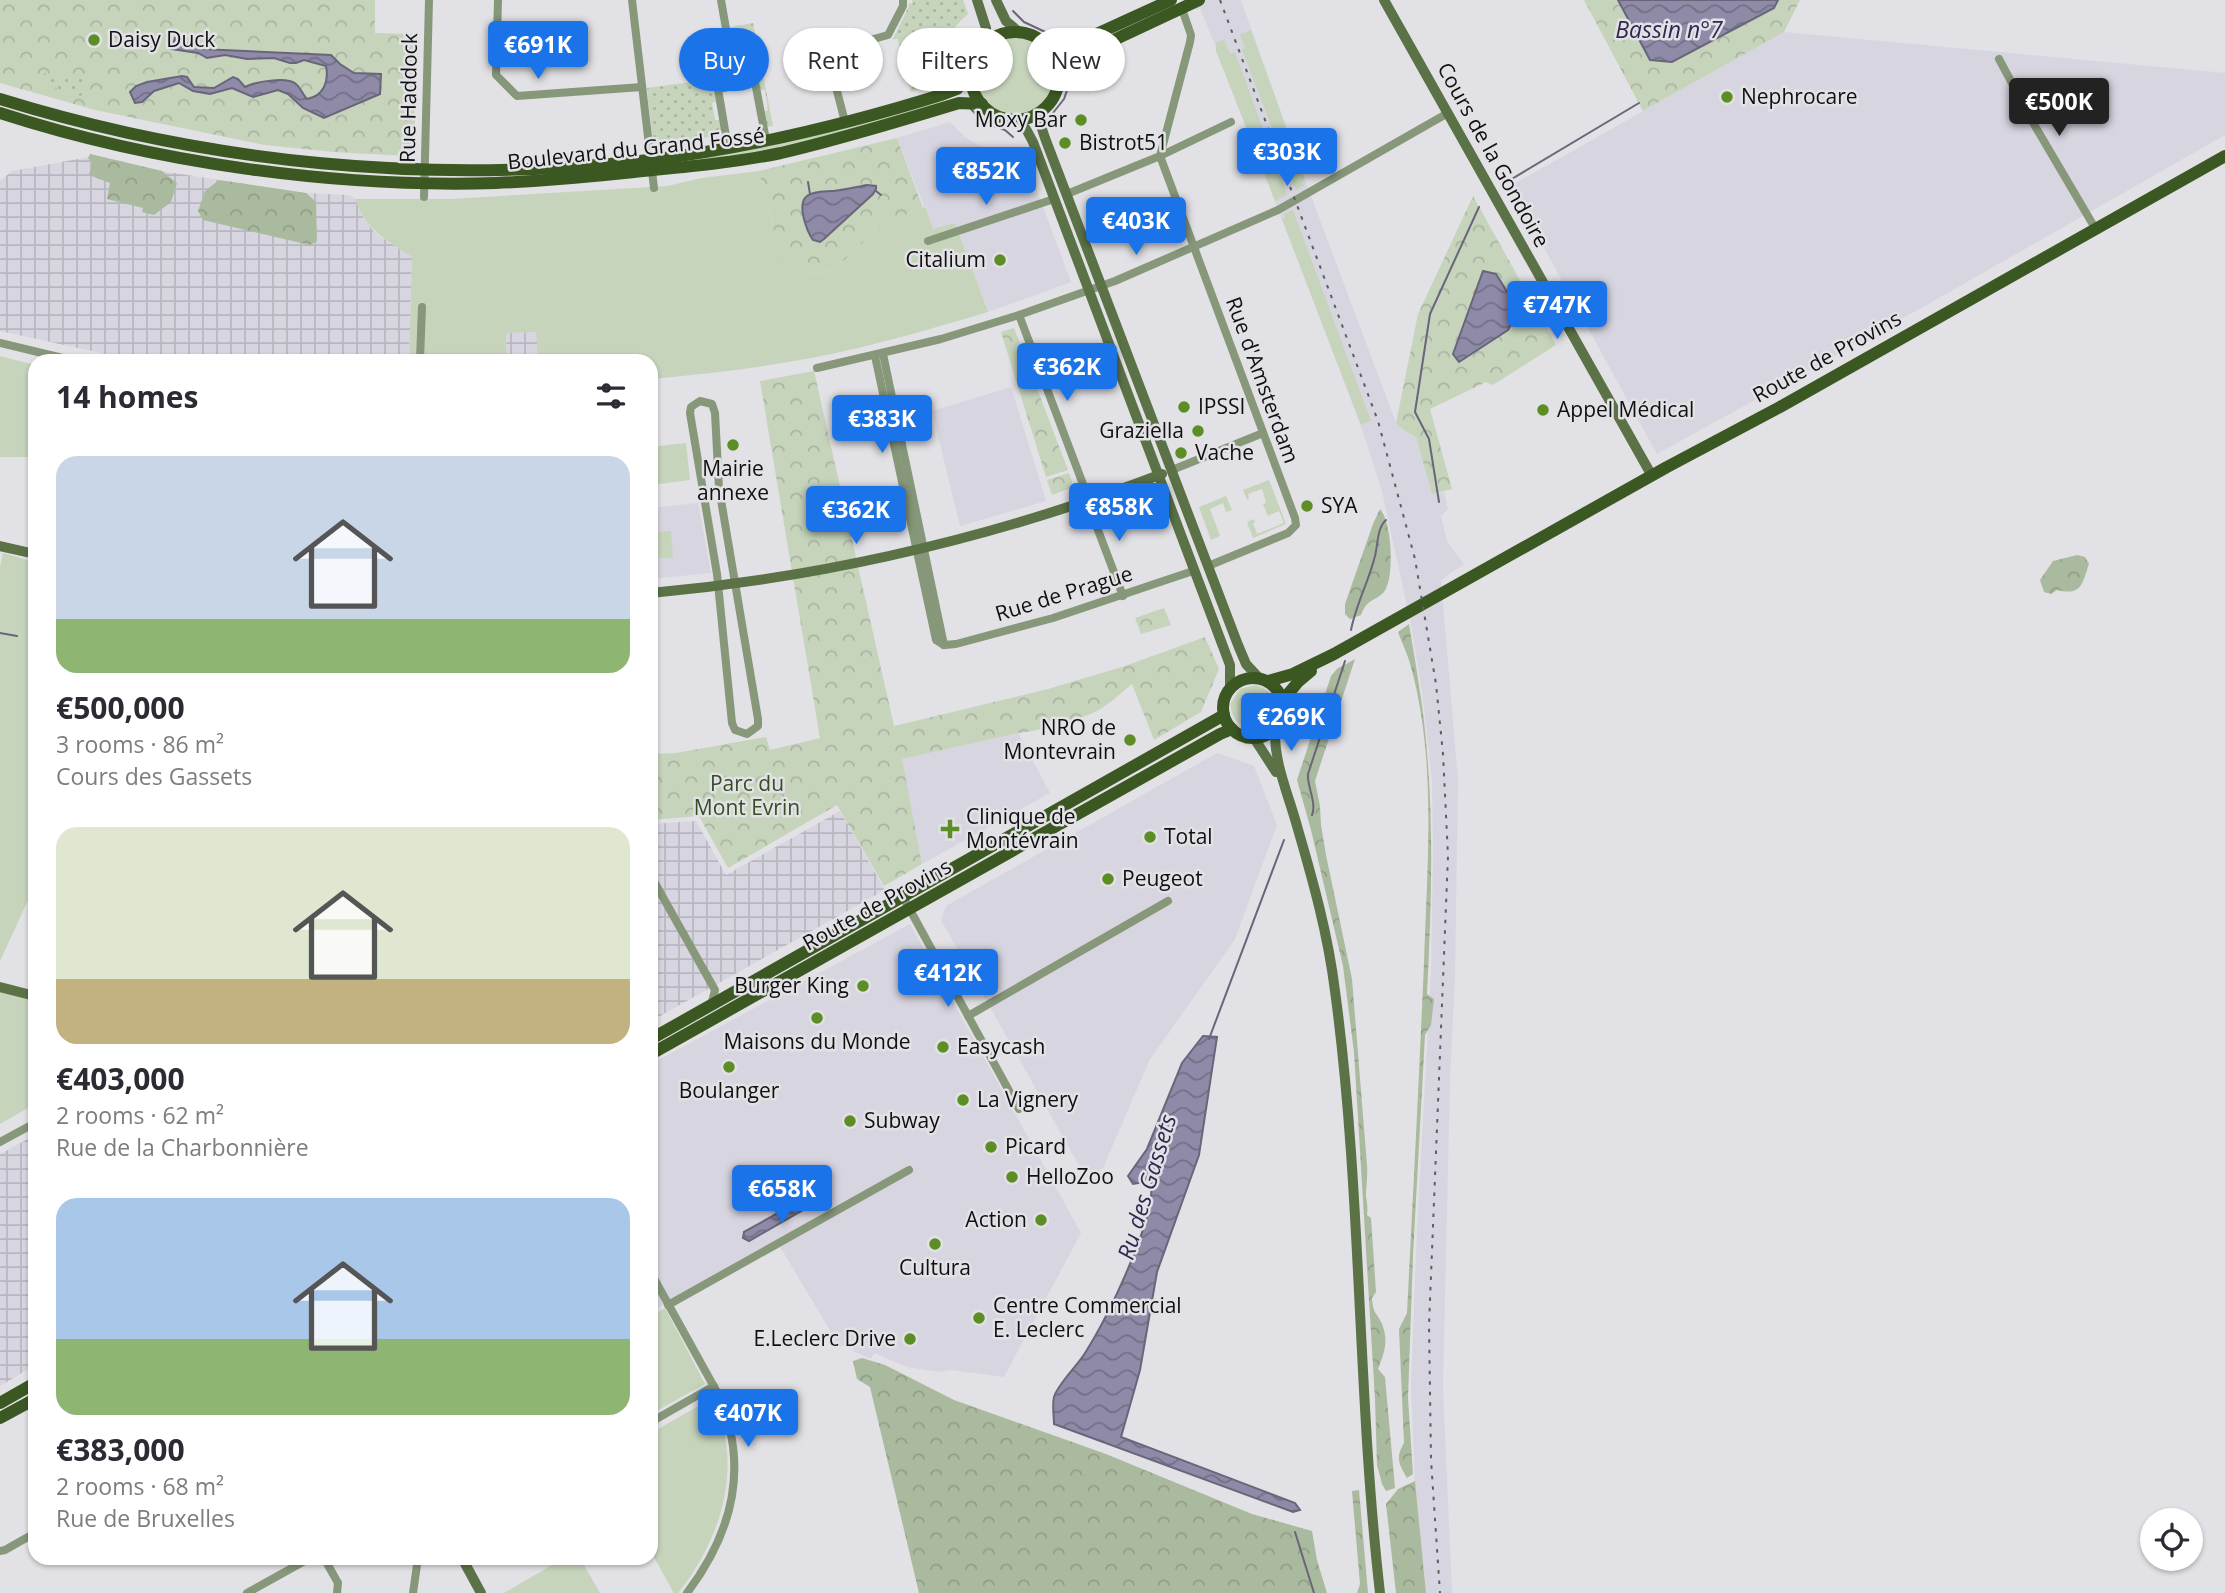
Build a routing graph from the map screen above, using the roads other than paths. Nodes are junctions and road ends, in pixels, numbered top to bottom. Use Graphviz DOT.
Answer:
graph roads {
  1 [pos="429,0"];
  2 [pos="498,0"];
  3 [pos="632,0"];
  4 [pos="720,0"];
  5 [pos="904,0"];
  6 [pos="977,0"];
  7 [pos="996,0"];
  8 [pos="1171,0"];
  9 [pos="1384,0"];
  10 [pos="1192,4"];
  11 [pos="1148,6"];
  12 [pos="725,28"];
  13 [pos="986,28"];
  14 [pos="1105,28"];
  15 [pos="1019,32"];
  16 [pos="1013,33"];
  17 [pos="1027,34"];
  18 [pos="1125,35"];
  19 [pos="1999,60"];
  20 [pos="642,87"];
  21 [pos="718,91"];
  22 [pos="757,91"];
  23 [pos="952,91"];
  24 [pos="975,91"];
  25 [pos="1055,91"];
  26 [pos="0,99"];
  27 [pos="982,104"];
  28 [pos="1041,111"];
  29 [pos="0,113"];
  30 [pos="1448,113"];
  31 [pos="1013,119"];
  32 [pos="845,122"];
  33 [pos="1231,122"];
  34 [pos="766,140"];
  35 [pos="728,148"];
  36 [pos="1160,156"];
  37 [pos="2225,156"];
  38 [pos="651,165"];
  39 [pos="425,176"];
  40 [pos="654,188"];
  41 [pos="1067,194"];
  42 [pos="424,197"];
  43 [pos="1054,199"];
  44 [pos="2095,228"];
  45 [pos="928,241"];
  46 [pos="1194,248"];
  47 [pos="1094,288"];
  48 [pos="422,307"];
  49 [pos="1019,316"];
  50 [pos="0,343"];
  51 [pos="46,354"];
  52 [pos="420,354"];
  53 [pos="879,355"];
  54 [pos="817,368"];
  55 [pos="1263,433"];
  56 [pos="1165,473"];
  57 [pos="1651,476"];
  58 [pos="1088,501"];
  59 [pos="0,547"];
  60 [pos="921,548"];
  61 [pos="28,553"];
  62 [pos="1212,564"];
  63 [pos="1194,571"];
  64 [pos="735,583"];
  65 [pos="718,585"];
  66 [pos="658,592"];
  67 [pos="1123,596"];
  68 [pos="1334,654"];
  69 [pos="1264,680"];
  70 [pos="1230,689"];
  71 [pos="1283,700"];
  72 [pos="1224,715"];
  73 [pos="1232,729"];
  74 [pos="1275,729"];
  75 [pos="1254,738"];
  76 [pos="1281,780"];
  77 [pos="658,888"];
  78 [pos="1168,901"];
  79 [pos="905,903"];
  80 [pos="0,987"];
  81 [pos="715,990"];
  82 [pos="735,992"];
  83 [pos="28,994"];
  84 [pos="710,1006"];
  85 [pos="968,1016"];
  86 [pos="658,1035"];
  87 [pos="658,1050"];
  88 [pos="1019,1109"];
  89 [pos="28,1127"];
  90 [pos="0,1142"];
  91 [pos="909,1170"];
  92 [pos="658,1286"];
  93 [pos="668,1305"];
  94 [pos="714,1386"];
  95 [pos="28,1387"];
  96 [pos="0,1403"];
  97 [pos="28,1403"];
  98 [pos="0,1418"];
  99 [pos="658,1418"];
  100 [pos="28,1537"];
  101 [pos="0,1551"];
  102 [pos="297,1565"];
  103 [pos="328,1565"];
  104 [pos="417,1565"];
  105 [pos="466,1565"];
  106 [pos="247,1593"];
  107 [pos="337,1593"];
  108 [pos="413,1593"];
  109 [pos="481,1593"];
  110 [pos="687,1593"];
  111 [pos="1380,1593"];
  1 -- 39 [label="street, Rue Haddock"];
  2 -- 20 [label="street"];
  3 -- 20 [label="street"];
  4 -- 12 [label="street"];
  5 -- 32 [label="street"];
  6 -- 13 [label="main road"];
  7 -- 15 [label="main road"];
  8 -- 11 [label="main road"];
  9 -- 30 [label="main road, Cours de la Gondoire"];
  10 -- 18 [label="main road"];
  10 -- 36 [label="street"];
  11 -- 14 [label="main road"];
  15 -- 16 [label="main road"];
  15 -- 17 [label="main road"];
  19 -- 44 [label="street"];
  20 -- 38 [label="street"];
  21 -- 35 [label="street"];
  22 -- 34 [label="street"];
  23 -- 32 [label="main road, Boulevard du Grand Fossé"];
  24 -- 27 [label="main road"];
  25 -- 28 [label="main road"];
  26 -- 39 [label="main road, Boulevard du Grand Fossé"];
  27 -- 31 [label="main road"];
  27 -- 38 [label="main road, Boulevard du Grand Fossé"];
  28 -- 31 [label="main road"];
  28 -- 41 [label="main road"];
  29 -- 39 [label="main road, Boulevard du Grand Fossé"];
  30 -- 46 [label="street"];
  30 -- 57 [label="main road, Cours de la Gondoire"];
  31 -- 43 [label="main road"];
  32 -- 34 [label="main road, Boulevard du Grand Fossé"];
  33 -- 36 [label="street"];
  34 -- 35 [label="main road, Boulevard du Grand Fossé"];
  35 -- 38 [label="main road, Boulevard du Grand Fossé"];
  36 -- 41 [label="street"];
  36 -- 46 [label="street, Rue d'Amsterdam"];
  37 -- 44 [label="main road, Route de Provins"];
  38 -- 39 [label="main road, Boulevard du Grand Fossé"];
  38 -- 40 [label="street"];
  39 -- 42 [label="street, Rue Haddock"];
  41 -- 47 [label="main road"];
  43 -- 45 [label="street"];
  43 -- 47 [label="main road"];
  44 -- 57 [label="main road, Route de Provins"];
  46 -- 47 [label="street"];
  46 -- 55 [label="street, Rue d'Amsterdam"];
  47 -- 49 [label="street"];
  47 -- 56 [label="main road"];
  47 -- 56 [label="main road"];
  48 -- 52 [label="street"];
  49 -- 53 [label="street"];
  49 -- 58 [label="street"];
  50 -- 51 [label="street"];
  53 -- 54 [label="street"];
  53 -- 60 [label="street"];
  55 -- 56 [label="street"];
  55 -- 62 [label="street, Rue d'Amsterdam"];
  56 -- 58 [label="main road"];
  56 -- 62 [label="main road"];
  56 -- 63 [label="main road"];
  57 -- 68 [label="main road, Route de Provins"];
  58 -- 60 [label="main road"];
  58 -- 67 [label="street"];
  59 -- 61 [label="main road"];
  60 -- 64 [label="main road"];
  60 -- 67 [label="street, Rue de Prague"];
  62 -- 69 [label="main road"];
  63 -- 67 [label="street, Rue de Prague"];
  63 -- 70 [label="main road"];
  64 -- 65 [label="main road"];
  64 -- 65 [label="street"];
  64 -- 65 [label="street"];
  65 -- 66 [label="main road"];
  68 -- 69 [label="main road"];
  68 -- 71 [label="main road"];
  69 -- 70 [label="main road"];
  69 -- 71 [label="main road"];
  70 -- 72 [label="main road"];
  71 -- 74 [label="main road"];
  72 -- 73 [label="main road"];
  72 -- 79 [label="main road, Route de Provins"];
  73 -- 75 [label="main road"];
  73 -- 79 [label="main road, Route de Provins"];
  74 -- 75 [label="main road"];
  74 -- 76 [label="main road"];
  75 -- 76 [label="main road"];
  76 -- 111 [label="main road"];
  77 -- 81 [label="street"];
  78 -- 85 [label="street"];
  79 -- 82 [label="main road, Route de Provins"];
  79 -- 85 [label="street"];
  79 -- 87 [label="main road, Route de Provins"];
  80 -- 83 [label="main road"];
  81 -- 82 [label="street"];
  81 -- 84 [label="street"];
  82 -- 84 [label="main road, Route de Provins"];
  84 -- 86 [label="main road, Route de Provins"];
  85 -- 88 [label="street"];
  89 -- 90 [label="street"];
  91 -- 93 [label="street"];
  92 -- 93 [label="street"];
  93 -- 94 [label="street"];
  94 -- 99 [label="street"];
  94 -- 110 [label="street"];
  95 -- 96 [label="main road"];
  97 -- 98 [label="main road"];
  100 -- 101 [label="street"];
  102 -- 106 [label="street"];
  103 -- 107 [label="street"];
  104 -- 108 [label="street"];
  105 -- 109 [label="main road"];
}
